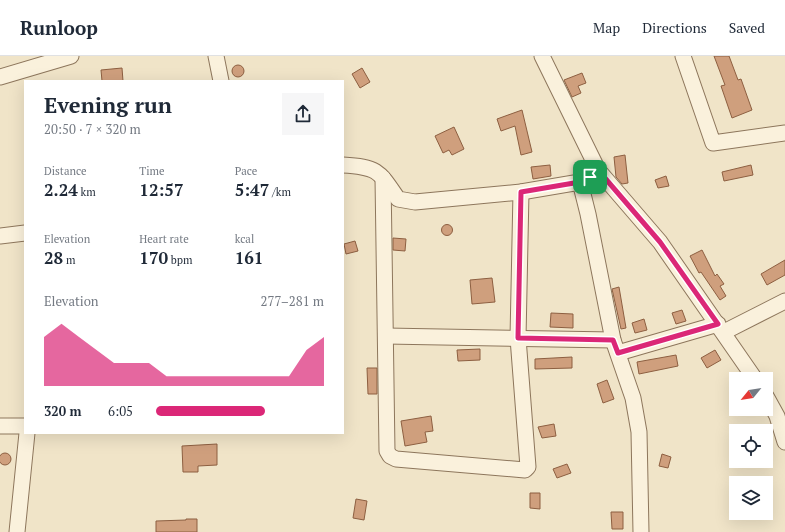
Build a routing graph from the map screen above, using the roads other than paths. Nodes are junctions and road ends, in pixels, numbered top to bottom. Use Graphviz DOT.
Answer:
graph roads {
  1 [pos="71,56"];
  2 [pos="216,56"];
  3 [pos="542,56"];
  4 [pos="683,56"];
  5 [pos="0,77"];
  6 [pos="221,80"];
  7 [pos="785,133"];
  8 [pos="344,165"];
  9 [pos="598,170"];
  10 [pos="384,178"];
  11 [pos="580,182"];
  12 [pos="521,192"];
  13 [pos="24,233"];
  14 [pos="0,236"];
  15 [pos="785,301"];
  16 [pos="721,328"];
  17 [pos="386,336"];
  18 [pos="518,338"];
  19 [pos="615,346"];
  20 [pos="750,372"];
  21 [pos="773,409"];
  22 [pos="0,426"];
  23 [pos="24,426"];
  24 [pos="27,434"];
  25 [pos="785,442"];
  26 [pos="18,532"];
  27 [pos="641,532"];
  1 -- 5 [label="street"];
  2 -- 6 [label="street"];
  3 -- 9 [label="street"];
  4 -- 7 [label="street"];
  8 -- 10 [label="street"];
  9 -- 11 [label="street"];
  9 -- 16 [label="street"];
  10 -- 12 [label="street"];
  10 -- 17 [label="street"];
  11 -- 12 [label="street"];
  11 -- 19 [label="street"];
  12 -- 18 [label="street"];
  13 -- 14 [label="street"];
  15 -- 16 [label="street"];
  16 -- 19 [label="street"];
  16 -- 20 [label="street"];
  17 -- 18 [label="street"];
  17 -- 18 [label="street"];
  18 -- 19 [label="street"];
  19 -- 27 [label="street"];
  21 -- 25 [label="street"];
  22 -- 23 [label="street"];
  24 -- 26 [label="street"];
}
